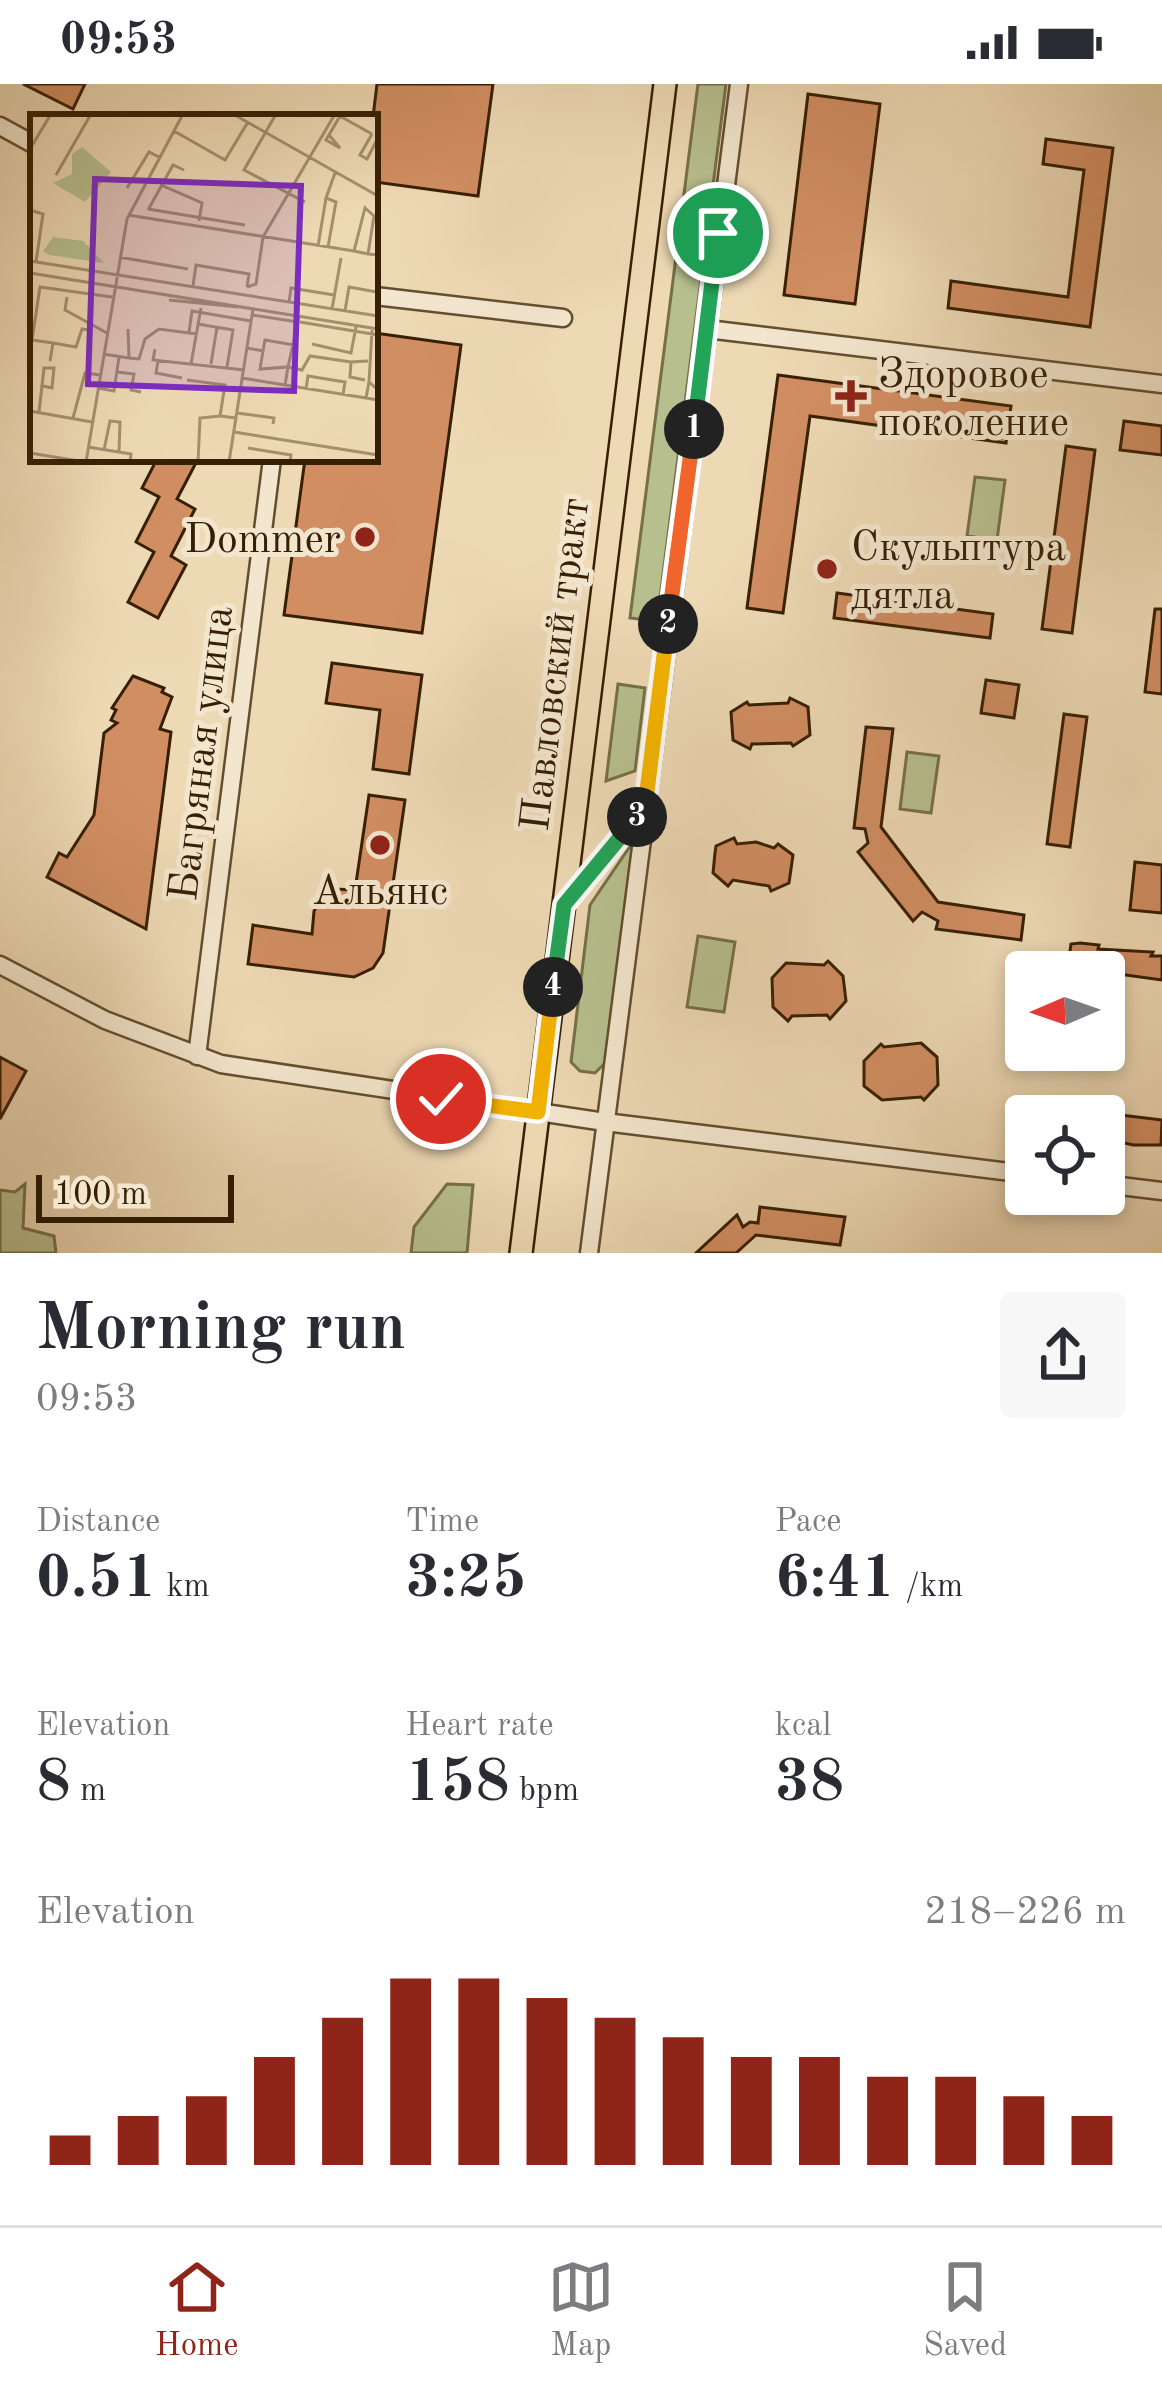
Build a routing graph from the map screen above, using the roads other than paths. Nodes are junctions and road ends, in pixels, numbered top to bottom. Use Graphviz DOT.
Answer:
graph roads {
  1 [pos="665,84"];
  2 [pos="739,84"];
  3 [pos="0,126"];
  4 [pos="30,142"];
  5 [pos="378,296"];
  6 [pos="563,318"];
  7 [pos="707,329"];
  8 [pos="1162,384"];
  9 [pos="272,462"];
  10 [pos="645,807"];
  11 [pos="564,905"];
  12 [pos="0,965"];
  13 [pos="197,1056"];
  14 [pos="538,1112"];
  15 [pos="605,1122"];
  16 [pos="1005,1171"];
  17 [pos="1125,1187"];
  18 [pos="1162,1191"];
  19 [pos="521,1253"];
  20 [pos="589,1253"];
  1 -- 11 [label="main road, Павловский тракт"];
  2 -- 7 [label="street"];
  3 -- 4 [label="street"];
  5 -- 6 [label="street"];
  7 -- 8 [label="street"];
  7 -- 10 [label="street"];
  9 -- 13 [label="street, Багряная улица"];
  10 -- 11 [label="street"];
  10 -- 15 [label="street"];
  11 -- 14 [label="main road, Павловский тракт"];
  12 -- 13 [label="street"];
  13 -- 14 [label="street"];
  14 -- 15 [label="street"];
  14 -- 19 [label="main road, Павловский тракт"];
  15 -- 16 [label="street"];
  15 -- 20 [label="street"];
  17 -- 18 [label="street"];
}
